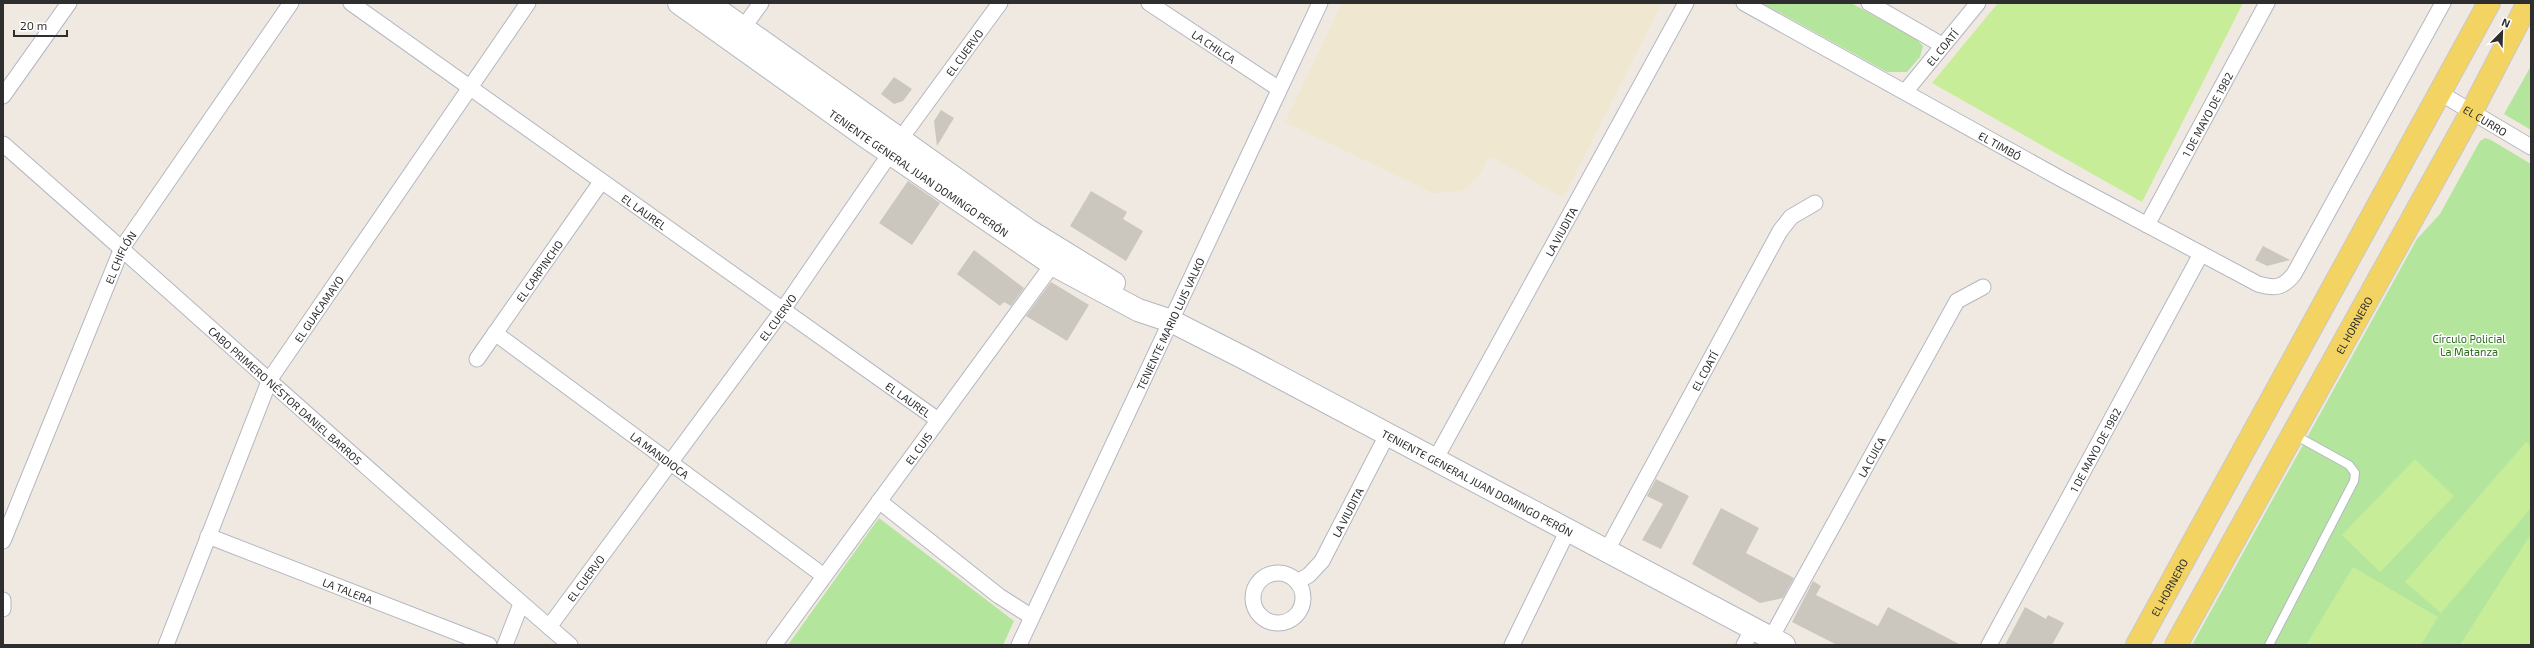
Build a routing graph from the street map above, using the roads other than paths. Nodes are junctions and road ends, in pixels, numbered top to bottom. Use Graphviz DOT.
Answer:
graph roads {
  1 [pos="69,3"];
  2 [pos="291,3"];
  3 [pos="351,3"];
  4 [pos="528,3"];
  5 [pos="679,3"];
  6 [pos="708,3"];
  7 [pos="761,3"];
  8 [pos="1000,3"];
  9 [pos="1149,3"];
  10 [pos="1320,3"];
  11 [pos="1686,3"];
  12 [pos="1744,3"];
  13 [pos="1869,3"];
  14 [pos="1978,3"];
  15 [pos="2267,3"];
  16 [pos="2442,3"];
  17 [pos="2489,3"];
  18 [pos="2528,3"];
  19 [pos="743,28"];
  20 [pos="1942,45"];
  21 [pos="470,88"];
  22 [pos="1279,89"];
  23 [pos="1905,92"];
  24 [pos="2440,93"];
  25 [pos="3,96"];
  26 [pos="2472,111"];
  27 [pos="3,144"];
  28 [pos="895,147"];
  29 [pos="2531,147"];
  30 [pos="601,182"];
  31 [pos="1816,203"];
  32 [pos="2147,225"];
  33 [pos="122,248"];
  34 [pos="2201,254"];
  35 [pos="1057,258"];
  36 [pos="1983,287"];
  37 [pos="782,311"];
  38 [pos="1171,321"];
  39 [pos="495,334"];
  40 [pos="477,359"];
  41 [pos="270,379"];
  42 [pos="938,420"];
  43 [pos="2293,434"];
  44 [pos="1387,435"];
  45 [pos="1435,460"];
  46 [pos="672,462"];
  47 [pos="879,501"];
  48 [pos="1568,530"];
  49 [pos="208,536"];
  50 [pos="3,541"];
  51 [pos="1607,550"];
  52 [pos="824,576"];
  53 [pos="1297,582"];
  54 [pos="3,600"];
  55 [pos="521,604"];
  56 [pos="3,609"];
  57 [pos="1032,617"];
  58 [pos="549,627"];
  59 [pos="1763,639"];
  60 [pos="166,645"];
  61 [pos="489,645"];
  62 [pos="505,645"];
  63 [pos="570,645"];
  64 [pos="774,645"];
  65 [pos="1020,645"];
  66 [pos="1512,645"];
  67 [pos="1989,645"];
  68 [pos="2137,645"];
  69 [pos="2176,645"];
  70 [pos="2269,645"];
  1 -- 25 [label="street"];
  2 -- 33 [label="street, EL CHIFLÓN"];
  3 -- 21 [label="street, EL LAUREL"];
  4 -- 21 [label="street, EL GUACAMAYO"];
  5 -- 28 [label="main road, TENIENTE GENERAL JUAN DOMINGO PERÓN"];
  6 -- 19 [label="main road, TENIENTE GENERAL JUAN DOMINGO PERÓN"];
  7 -- 19 [label="street"];
  8 -- 28 [label="street, EL CUERVO"];
  9 -- 22 [label="street, LA CHILCA"];
  10 -- 22 [label="street, TENIENTE MARIO LUIS VALKO"];
  11 -- 45 [label="street, LA VIUDITA"];
  12 -- 23 [label="street, EL TIMBÓ"];
  13 -- 20 [label="street"];
  14 -- 20 [label="street, EL COATÍ"];
  15 -- 32 [label="street, 1 DE MAYO DE 1982"];
  16 -- 34 [label="street, EL TIMBÓ"];
  17 -- 24 [label="main road, EL HORNERO"];
  18 -- 26 [label="main road, EL HORNERO"];
  19 -- 28 [label="main road, TENIENTE GENERAL JUAN DOMINGO PERÓN"];
  20 -- 23 [label="street, EL COATÍ"];
  21 -- 30 [label="street, EL LAUREL"];
  21 -- 41 [label="street, EL GUACAMAYO"];
  22 -- 38 [label="street, TENIENTE MARIO LUIS VALKO"];
  23 -- 32 [label="street, EL TIMBÓ"];
  24 -- 26 [label="street, EL CURRO"];
  24 -- 68 [label="main road, EL HORNERO"];
  26 -- 29 [label="street, EL CURRO"];
  26 -- 43 [label="main road, EL HORNERO"];
  27 -- 33 [label="street, CABO PRIMERO NÉSTOR DANIEL BARROS"];
  28 -- 35 [label="main road, TENIENTE GENERAL JUAN DOMINGO PERÓN"];
  28 -- 37 [label="street, EL CUERVO"];
  30 -- 37 [label="street, EL LAUREL"];
  30 -- 39 [label="street, EL CARPINCHO"];
  31 -- 51 [label="street, EL COATÍ"];
  32 -- 34 [label="street, EL TIMBÓ"];
  33 -- 41 [label="street, CABO PRIMERO NÉSTOR DANIEL BARROS"];
  33 -- 50 [label="street, EL CHIFLÓN"];
  34 -- 67 [label="street, 1 DE MAYO DE 1982"];
  35 -- 38 [label="main road, TENIENTE GENERAL JUAN DOMINGO PERÓN"];
  35 -- 42 [label="street, EL CUIS"];
  36 -- 59 [label="street, LA CUICA"];
  37 -- 42 [label="street, EL LAUREL"];
  37 -- 46 [label="street, EL CUERVO"];
  38 -- 44 [label="main road, TENIENTE GENERAL JUAN DOMINGO PERÓN"];
  38 -- 57 [label="street, TENIENTE MARIO LUIS VALKO"];
  39 -- 40 [label="street, EL CARPINCHO"];
  39 -- 46 [label="street, LA MANDIOCA"];
  41 -- 49 [label="street, EL GUACAMAYO"];
  41 -- 55 [label="street, CABO PRIMERO NÉSTOR DANIEL BARROS"];
  42 -- 47 [label="street, EL CUIS"];
  43 -- 69 [label="main road, EL HORNERO"];
  43 -- 70 [label="lane"];
  44 -- 45 [label="main road, TENIENTE GENERAL JUAN DOMINGO PERÓN"];
  44 -- 53 [label="street, LA VIUDITA"];
  45 -- 48 [label="main road, TENIENTE GENERAL JUAN DOMINGO PERÓN"];
  46 -- 52 [label="street, LA MANDIOCA"];
  46 -- 58 [label="street, EL CUERVO"];
  47 -- 52 [label="street, EL CUIS"];
  47 -- 57 [label="street"];
  48 -- 51 [label="main road, TENIENTE GENERAL JUAN DOMINGO PERÓN"];
  48 -- 66 [label="street"];
  49 -- 60 [label="street, EL GUACAMAYO"];
  49 -- 61 [label="street, LA TALERA"];
  51 -- 59 [label="main road, TENIENTE GENERAL JUAN DOMINGO PERÓN"];
  52 -- 64 [label="street, EL CUIS"];
  54 -- 56 [label="street"];
  55 -- 58 [label="street, CABO PRIMERO NÉSTOR DANIEL BARROS"];
  55 -- 62 [label="street"];
  57 -- 65 [label="street, TENIENTE MARIO LUIS VALKO"];
  58 -- 63 [label="street, CABO PRIMERO NÉSTOR DANIEL BARROS"];
}
